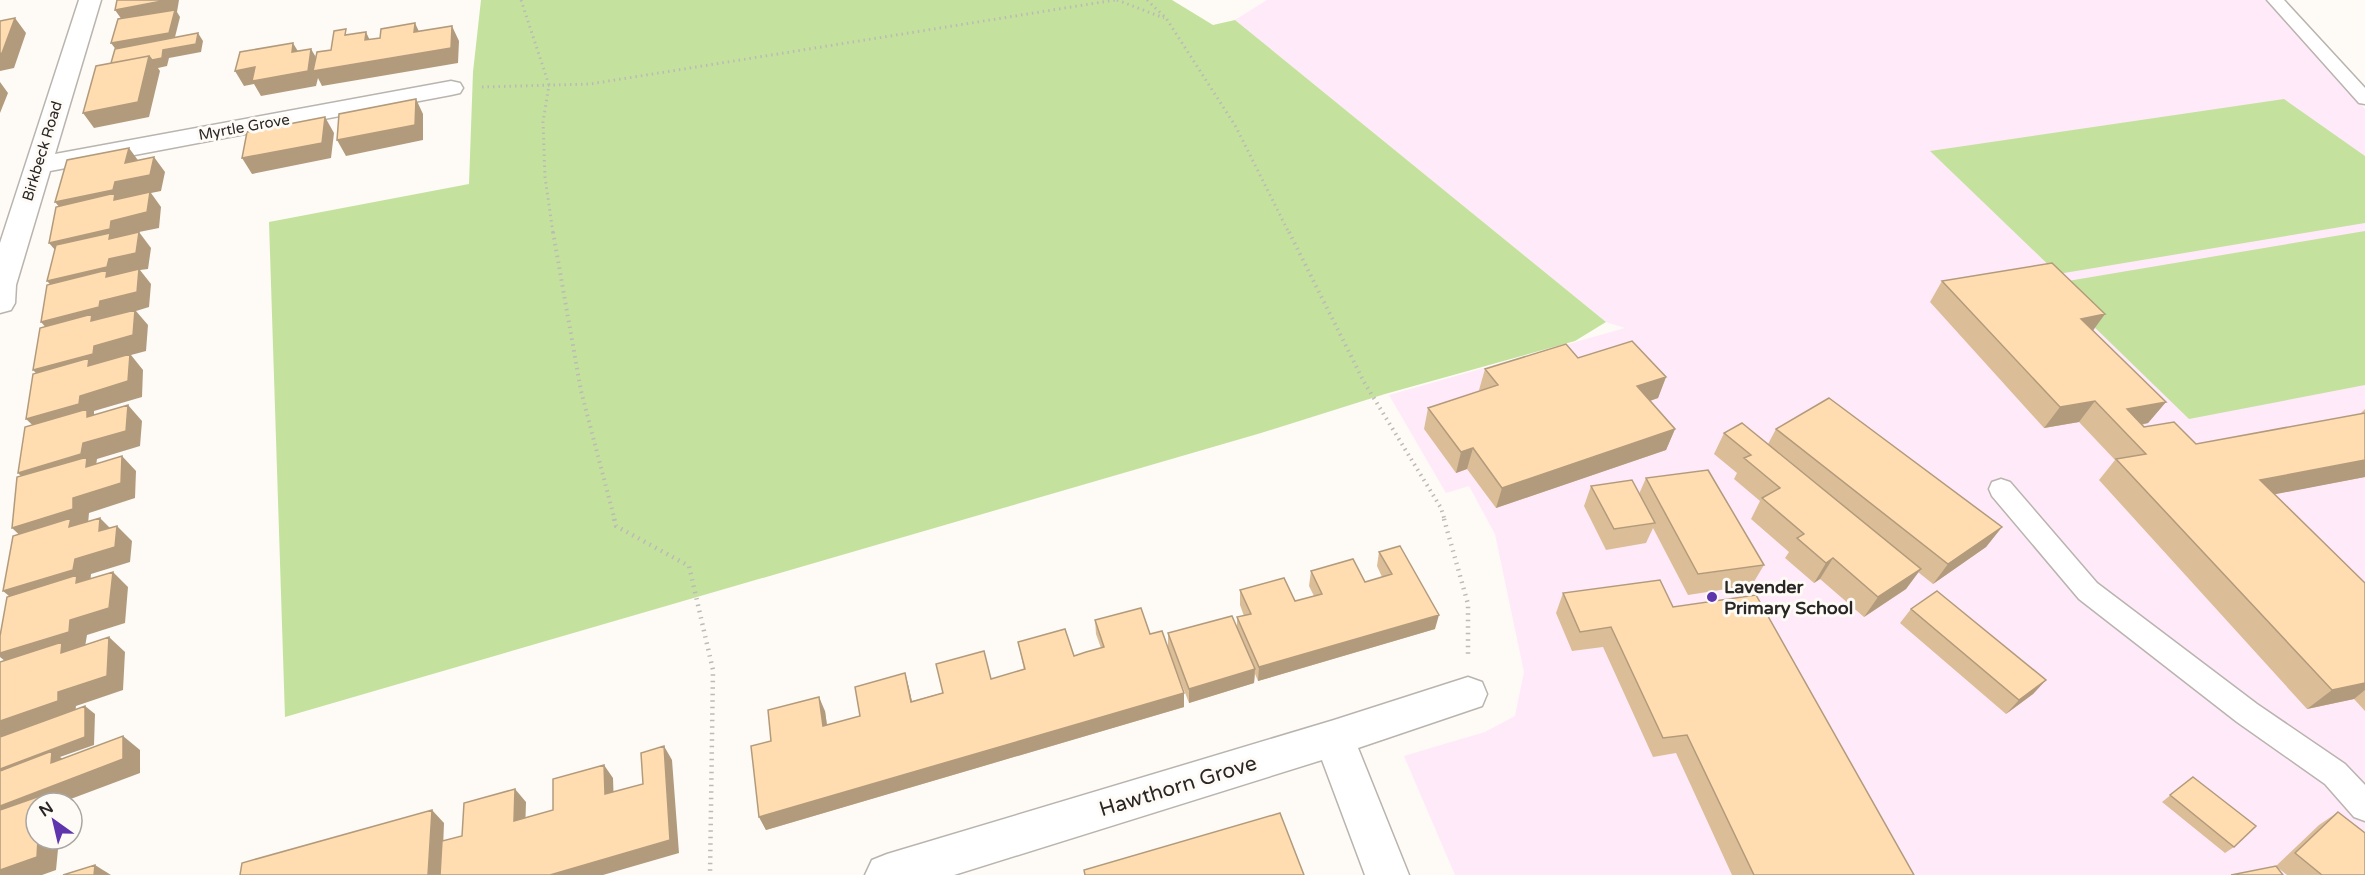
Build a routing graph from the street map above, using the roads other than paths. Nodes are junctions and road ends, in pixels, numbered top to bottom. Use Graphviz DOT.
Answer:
graph roads {
  1 [pos="90,0"];
  2 [pos="2275,0"];
  3 [pos="451,88"];
  4 [pos="2365,99"];
  5 [pos="37,165"];
  6 [pos="0,291"];
  7 [pos="2001,489"];
  8 [pos="1468,694"];
  9 [pos="1334,738"];
  10 [pos="2365,807"];
  11 [pos="887,875"];
  12 [pos="1387,875"];
  1 -- 5 [label="street, Birkbeck Road"];
  2 -- 4 [label="lane"];
  3 -- 5 [label="street, Myrtle Grove"];
  5 -- 6 [label="street, Birkbeck Road"];
  7 -- 10 [label="lane"];
  8 -- 9 [label="street, Hawthorn Grove"];
  9 -- 11 [label="street, Hawthorn Grove"];
  9 -- 12 [label="street"];
}
